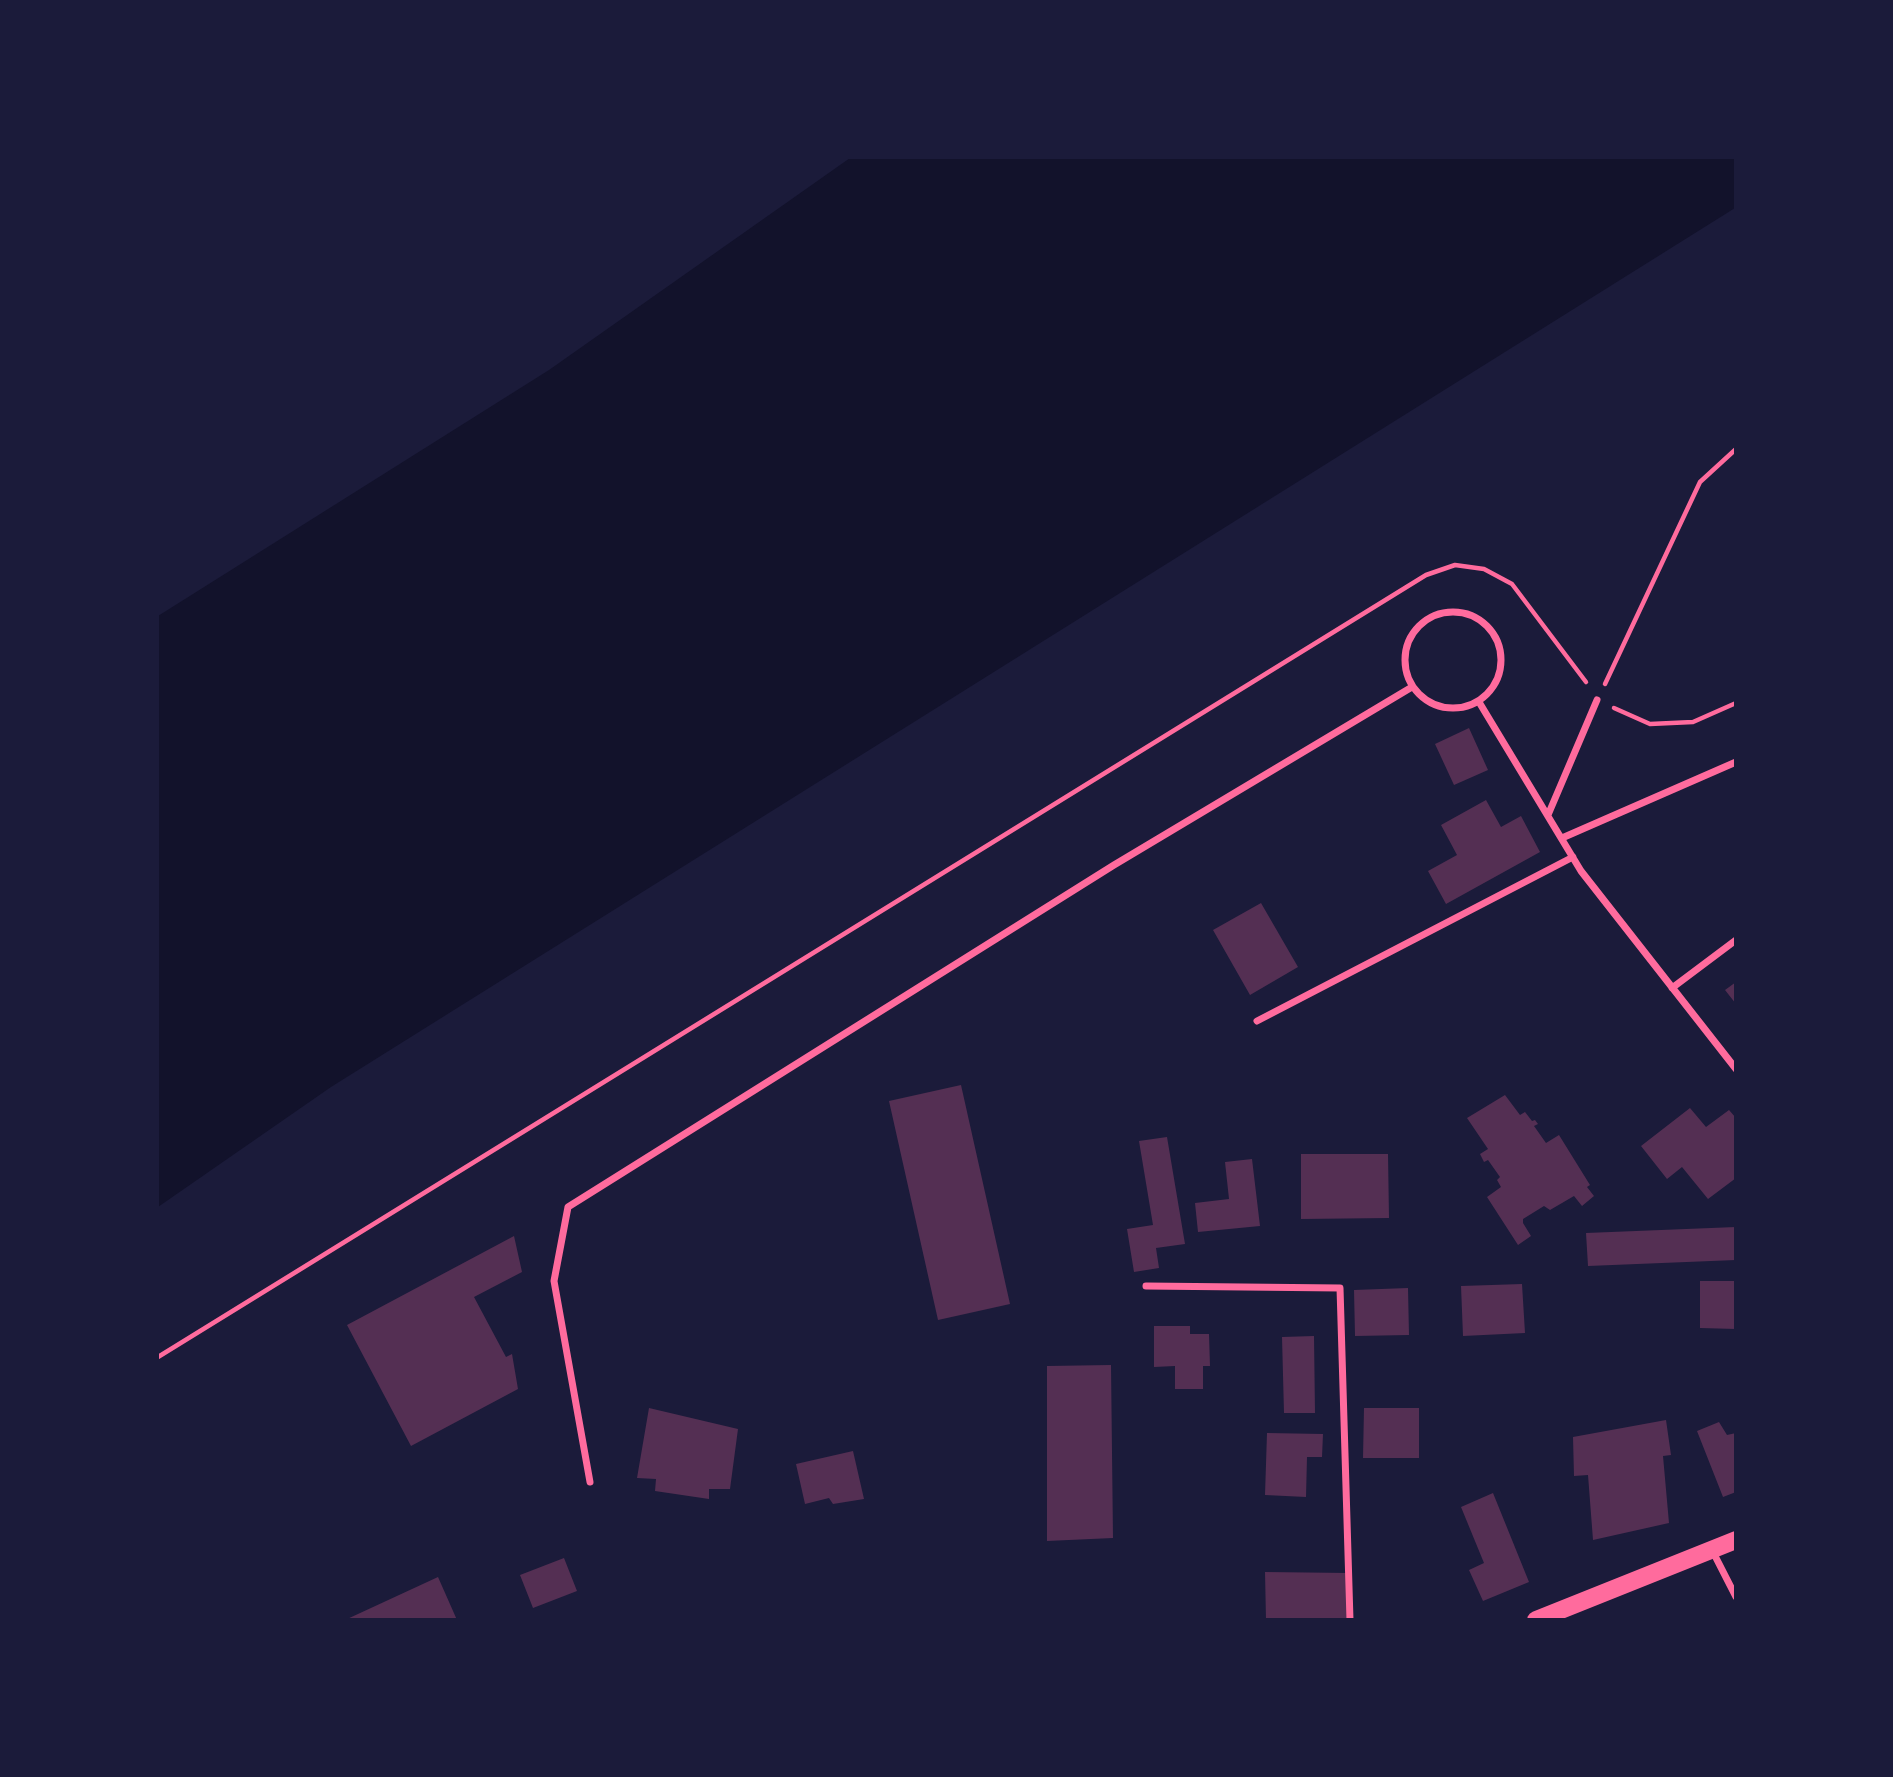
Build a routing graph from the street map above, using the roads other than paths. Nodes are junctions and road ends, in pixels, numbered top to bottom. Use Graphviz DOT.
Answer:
graph roads {
  1 [pos="1412,687"];
  2 [pos="1597,700"];
  3 [pos="1479,702"];
  4 [pos="1735,762"];
  5 [pos="1548,815"];
  6 [pos="1562,838"];
  7 [pos="1573,857"];
  8 [pos="1735,940"];
  9 [pos="1672,988"];
  10 [pos="1257,1021"];
  11 [pos="1735,1069"];
  12 [pos="1146,1286"];
  13 [pos="590,1482"];
  14 [pos="1735,1540"];
  15 [pos="1712,1549"];
  16 [pos="1735,1597"];
  17 [pos="1350,1619"];
  18 [pos="1536,1619"];
  1 -- 3 [label="street"];
  1 -- 3 [label="street"];
  1 -- 13 [label="street"];
  2 -- 5 [label="street"];
  3 -- 5 [label="street"];
  4 -- 6 [label="street"];
  5 -- 6 [label="street"];
  6 -- 7 [label="street"];
  7 -- 9 [label="street"];
  7 -- 10 [label="street"];
  8 -- 9 [label="street"];
  9 -- 11 [label="street"];
  12 -- 17 [label="street"];
  14 -- 15 [label="main road"];
  15 -- 16 [label="street"];
  15 -- 18 [label="main road"];
}
